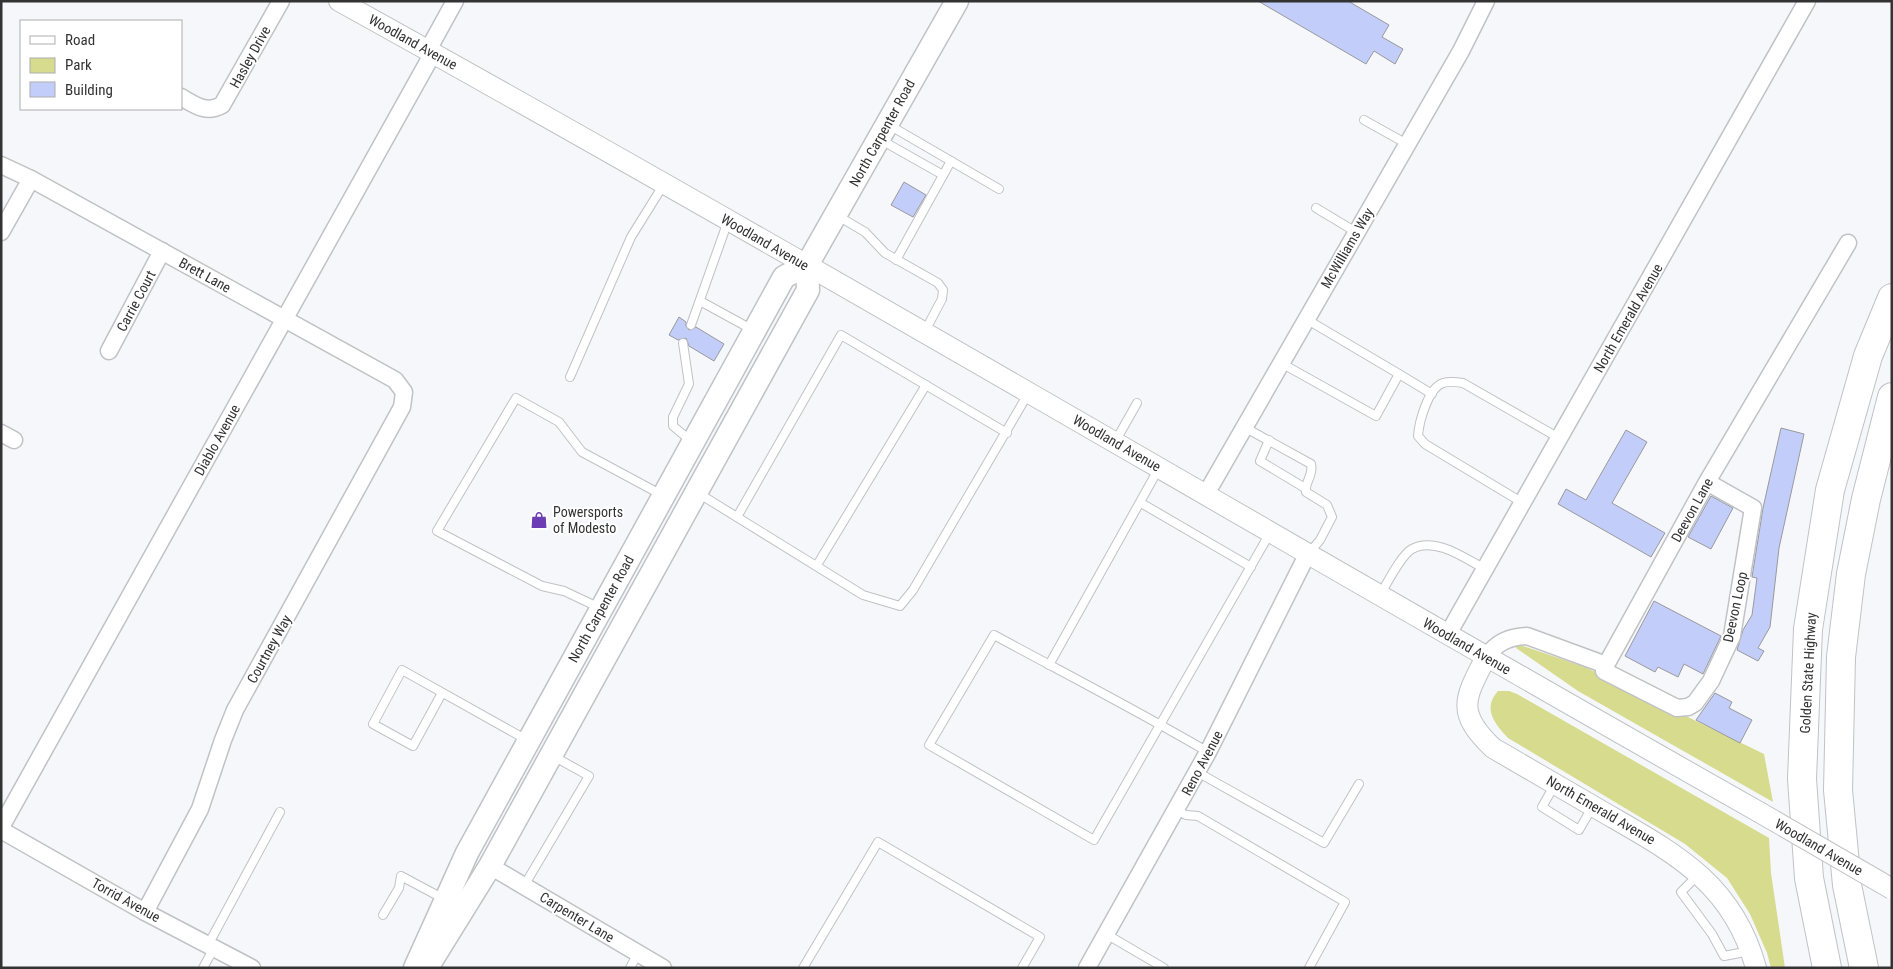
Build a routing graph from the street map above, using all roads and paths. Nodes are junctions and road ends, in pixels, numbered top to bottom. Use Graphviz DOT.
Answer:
graph roads {
  1 [pos="282,1"];
  2 [pos="339,1"];
  3 [pos="455,1"];
  4 [pos="956,1"];
  5 [pos="1486,1"];
  6 [pos="1807,1"];
  7 [pos="430,52"];
  8 [pos="182,98"];
  9 [pos="1364,120"];
  10 [pos="883,131"];
  11 [pos="1407,144"];
  12 [pos="951,161"];
  13 [pos="1,165"];
  14 [pos="943,175"];
  15 [pos="31,179"];
  16 [pos="664,184"];
  17 [pos="999,190"];
  18 [pos="1316,208"];
  19 [pos="836,215"];
  20 [pos="728,221"];
  21 [pos="1,232"];
  22 [pos="1356,232"];
  23 [pos="1848,243"];
  24 [pos="162,251"];
  25 [pos="896,260"];
  26 [pos="807,265"];
  27 [pos="1892,298"];
  28 [pos="700,301"];
  29 [pos="285,319"];
  30 [pos="1306,319"];
  31 [pos="691,325"];
  32 [pos="755,331"];
  33 [pos="924,332"];
  34 [pos="683,343"];
  35 [pos="110,351"];
  36 [pos="1281,363"];
  37 [pos="1400,374"];
  38 [pos="570,377"];
  39 [pos="926,384"];
  40 [pos="404,392"];
  41 [pos="1029,393"];
  42 [pos="1432,394"];
  43 [pos="1892,397"];
  44 [pos="1137,403"];
  45 [pos="1244,427"];
  46 [pos="1007,432"];
  47 [pos="1559,438"];
  48 [pos="1269,440"];
  49 [pos="1115,442"];
  50 [pos="693,443"];
  51 [pos="1160,467"];
  52 [pos="1707,482"];
  53 [pos="1305,488"];
  54 [pos="696,492"];
  55 [pos="1206,494"];
  56 [pos="1141,503"];
  57 [pos="1523,503"];
  58 [pos="659,504"];
  59 [pos="737,517"];
  60 [pos="1271,532"];
  61 [pos="1308,554"];
  62 [pos="817,565"];
  63 [pos="1251,567"];
  64 [pos="1485,569"];
  65 [pos="1380,595"];
  66 [pos="602,609"];
  67 [pos="1448,634"];
  68 [pos="614,641"];
  69 [pos="1486,657"];
  70 [pos="1049,665"];
  71 [pos="1606,665"];
  72 [pos="442,693"];
  73 [pos="547,708"];
  74 [pos="1159,724"];
  75 [pos="529,741"];
  76 [pos="1208,752"];
  77 [pos="552,755"];
  78 [pos="1197,772"];
  79 [pos="1359,784"];
  80 [pos="1555,784"];
  81 [pos="1593,806"];
  82 [pos="1176,810"];
  83 [pos="280,812"];
  84 [pos="1,829"];
  85 [pos="490,866"];
  86 [pos="1700,873"];
  87 [pos="524,886"];
  88 [pos="1892,889"];
  89 [pos="446,899"];
  90 [pos="145,912"];
  91 [pos="383,915"];
  92 [pos="1106,934"];
  93 [pos="211,946"];
  94 [pos="638,953"];
  95 [pos="1753,959"];
  96 [pos="203,968"];
  97 [pos="252,968"];
  98 [pos="414,968"];
  99 [pos="426,968"];
  100 [pos="630,968"];
  101 [pos="663,968"];
  102 [pos="803,968"];
  103 [pos="1022,968"];
  104 [pos="1087,968"];
  105 [pos="1164,968"];
  106 [pos="1309,968"];
  107 [pos="1827,968"];
  108 [pos="1864,968"];
  1 -- 8 [label="street, Hasley Drive"];
  2 -- 7 [label="street, Woodland Avenue"];
  3 -- 7 [label="street, Diablo Avenue"];
  4 -- 10 [label="main road, North Carpenter Road"];
  5 -- 11 [label="street, McWilliams Way"];
  6 -- 47 [label="street, North Emerald Avenue"];
  7 -- 16 [label="street, Woodland Avenue"];
  7 -- 29 [label="street, Diablo Avenue"];
  9 -- 11 [label="lane"];
  10 -- 12 [label="lane"];
  10 -- 14 [label="lane"];
  10 -- 19 [label="main road, North Carpenter Road"];
  11 -- 22 [label="street, McWilliams Way"];
  12 -- 14 [label="lane"];
  12 -- 17 [label="lane"];
  13 -- 15 [label="street, Brett Lane"];
  14 -- 25 [label="lane"];
  15 -- 21 [label="street"];
  15 -- 24 [label="street, Brett Lane"];
  16 -- 20 [label="street, Woodland Avenue"];
  16 -- 38 [label="lane"];
  18 -- 22 [label="lane"];
  19 -- 25 [label="lane"];
  19 -- 26 [label="main road, North Carpenter Road"];
  20 -- 26 [label="street, Woodland Avenue"];
  20 -- 28 [label="lane"];
  22 -- 30 [label="street, McWilliams Way"];
  23 -- 52 [label="street, Deevon Lane"];
  24 -- 29 [label="street, Brett Lane"];
  24 -- 35 [label="street, Carrie Court"];
  25 -- 33 [label="lane"];
  26 -- 32 [label="main road, North Carpenter Road"];
  26 -- 33 [label="street, Woodland Avenue"];
  26 -- 54 [label="main road, North Carpenter Road"];
  27 -- 107 [label="highway, Golden State Highway"];
  28 -- 31 [label="lane"];
  28 -- 32 [label="lane"];
  29 -- 40 [label="street, Brett Lane"];
  29 -- 84 [label="street, Diablo Avenue"];
  30 -- 36 [label="street, McWilliams Way"];
  30 -- 37 [label="lane"];
  32 -- 50 [label="main road, North Carpenter Road"];
  33 -- 41 [label="street, Woodland Avenue"];
  34 -- 50 [label="lane"];
  36 -- 37 [label="lane"];
  36 -- 45 [label="street, McWilliams Way"];
  37 -- 42 [label="lane"];
  39 -- 46 [label="lane"];
  39 -- 59 [label="lane"];
  39 -- 62 [label="lane"];
  40 -- 90 [label="street, Courtney Way"];
  41 -- 46 [label="lane"];
  41 -- 49 [label="street, Woodland Avenue"];
  42 -- 47 [label="lane"];
  42 -- 57 [label="lane"];
  43 -- 108 [label="highway"];
  44 -- 49 [label="lane"];
  45 -- 48 [label="lane"];
  45 -- 55 [label="street, McWilliams Way"];
  46 -- 62 [label="lane"];
  47 -- 57 [label="street, North Emerald Avenue"];
  48 -- 53 [label="lane"];
  48 -- 53 [label="lane"];
  49 -- 51 [label="street, Woodland Avenue"];
  50 -- 58 [label="main road, North Carpenter Road"];
  51 -- 55 [label="street, Woodland Avenue"];
  51 -- 56 [label="lane"];
  52 -- 71 [label="street, Deevon Lane"];
  52 -- 71 [label="street, Deevon Loop"];
  53 -- 61 [label="lane"];
  54 -- 59 [label="lane"];
  54 -- 68 [label="main road, North Carpenter Road"];
  55 -- 60 [label="street, Woodland Avenue"];
  56 -- 63 [label="lane"];
  56 -- 70 [label="lane"];
  57 -- 64 [label="street, North Emerald Avenue"];
  58 -- 66 [label="main road, North Carpenter Road"];
  58 -- 66 [label="lane"];
  58 -- 68 [label="main road"];
  59 -- 62 [label="lane"];
  60 -- 61 [label="street, Woodland Avenue"];
  60 -- 63 [label="lane"];
  61 -- 65 [label="street, Woodland Avenue"];
  61 -- 76 [label="street, Reno Avenue"];
  63 -- 74 [label="lane"];
  64 -- 65 [label="lane"];
  64 -- 67 [label="street, North Emerald Avenue"];
  65 -- 67 [label="street, Woodland Avenue"];
  66 -- 73 [label="main road, North Carpenter Road"];
  67 -- 69 [label="street, Woodland Avenue"];
  68 -- 77 [label="main road, North Carpenter Road"];
  69 -- 71 [label="street"];
  69 -- 80 [label="street, North Emerald Avenue"];
  69 -- 88 [label="street, Woodland Avenue, bridge"];
  70 -- 74 [label="lane"];
  70 -- 74 [label="lane"];
  72 -- 72 [label="lane"];
  72 -- 75 [label="lane"];
  73 -- 75 [label="main road, North Carpenter Road"];
  73 -- 85 [label="main road"];
  74 -- 76 [label="lane"];
  75 -- 89 [label="main road, North Carpenter Road"];
  76 -- 78 [label="street, Reno Avenue"];
  77 -- 85 [label="main road, North Carpenter Road"];
  77 -- 87 [label="lane"];
  78 -- 79 [label="lane"];
  78 -- 82 [label="street, Reno Avenue"];
  80 -- 81 [label="street, North Emerald Avenue"];
  80 -- 81 [label="lane"];
  81 -- 86 [label="street, North Emerald Avenue"];
  82 -- 92 [label="street, Reno Avenue"];
  82 -- 106 [label="lane"];
  83 -- 93 [label="lane"];
  84 -- 90 [label="street, Torrid Avenue"];
  85 -- 87 [label="street, Carpenter Lane"];
  85 -- 99 [label="main road, North Carpenter Road"];
  86 -- 95 [label="street, North Emerald Avenue"];
  86 -- 95 [label="lane"];
  87 -- 94 [label="street, Carpenter Lane"];
  89 -- 91 [label="lane"];
  89 -- 98 [label="main road, North Carpenter Road"];
  90 -- 93 [label="street, Torrid Avenue"];
  92 -- 104 [label="street, Reno Avenue"];
  92 -- 105 [label="lane"];
  93 -- 96 [label="lane"];
  93 -- 97 [label="street, Torrid Avenue"];
  94 -- 100 [label="lane"];
  94 -- 101 [label="street, Carpenter Lane"];
  102 -- 103 [label="lane"];
}
